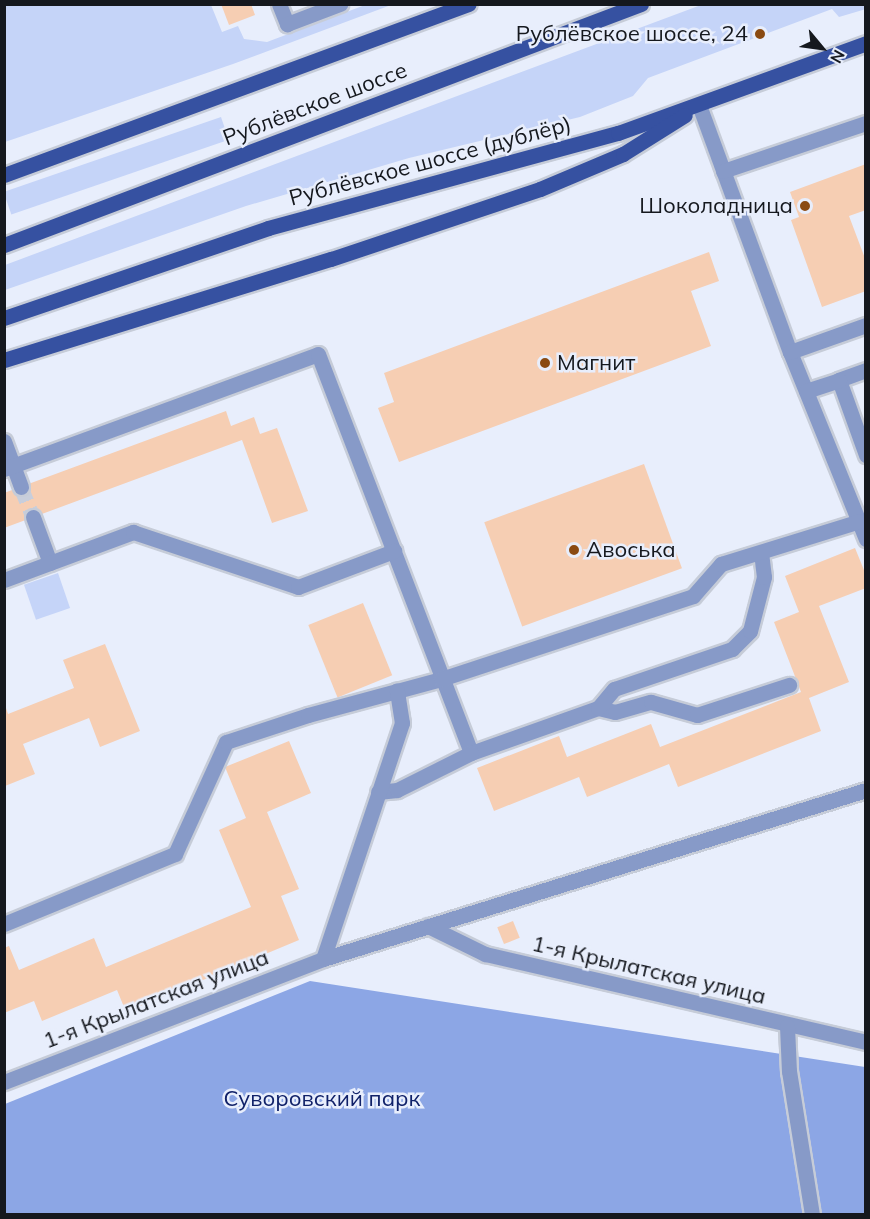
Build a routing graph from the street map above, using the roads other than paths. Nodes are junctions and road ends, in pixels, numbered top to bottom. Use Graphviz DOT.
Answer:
graph roads {
  1 [pos="279,4"];
  2 [pos="340,4"];
  3 [pos="468,4"];
  4 [pos="641,4"];
  5 [pos="866,43"];
  6 [pos="699,105"];
  7 [pos="866,123"];
  8 [pos="723,171"];
  9 [pos="4,175"];
  10 [pos="4,245"];
  11 [pos="4,318"];
  12 [pos="866,325"];
  13 [pos="790,352"];
  14 [pos="4,360"];
  15 [pos="866,370"];
  16 [pos="839,380"];
  17 [pos="806,391"];
  18 [pos="4,441"];
  19 [pos="866,455"];
  20 [pos="9,467"];
  21 [pos="21,487"];
  22 [pos="33,517"];
  23 [pos="860,521"];
  24 [pos="866,539"];
  25 [pos="394,551"];
  26 [pos="761,552"];
  27 [pos="50,563"];
  28 [pos="4,580"];
  29 [pos="441,680"];
  30 [pos="789,685"];
  31 [pos="398,690"];
  32 [pos="598,708"];
  33 [pos="471,753"];
  34 [pos="866,790"];
  35 [pos="378,792"];
  36 [pos="4,924"];
  37 [pos="428,926"];
  38 [pos="323,959"];
  39 [pos="787,1026"];
  40 [pos="866,1042"];
  41 [pos="4,1082"];
  42 [pos="812,1215"];
  1 -- 2 [label="street"];
  3 -- 9 [label="main road, Рублёвское шоссе"];
  4 -- 10 [label="main road, Рублёвское шоссе"];
  5 -- 6 [label="main road, Рублёвское шоссе (дублёр)"];
  6 -- 8 [label="street"];
  6 -- 11 [label="main road, Рублёвское шоссе (дублёр)"];
  6 -- 14 [label="main road"];
  7 -- 8 [label="street"];
  8 -- 13 [label="street"];
  12 -- 13 [label="street"];
  13 -- 17 [label="street"];
  15 -- 16 [label="street"];
  16 -- 17 [label="street"];
  16 -- 19 [label="street"];
  17 -- 23 [label="street"];
  18 -- 20 [label="street"];
  20 -- 21 [label="street"];
  20 -- 25 [label="street"];
  22 -- 27 [label="street"];
  23 -- 24 [label="street"];
  23 -- 26 [label="street"];
  25 -- 27 [label="street"];
  25 -- 29 [label="street"];
  26 -- 29 [label="street"];
  26 -- 32 [label="street"];
  27 -- 28 [label="street"];
  29 -- 31 [label="street"];
  29 -- 33 [label="street"];
  30 -- 32 [label="street"];
  31 -- 35 [label="street"];
  31 -- 36 [label="street"];
  32 -- 33 [label="street"];
  33 -- 35 [label="street"];
  34 -- 37 [label="street, 1-я Крылатская улица"];
  35 -- 38 [label="street"];
  37 -- 38 [label="street, 1-я Крылатская улица"];
  37 -- 39 [label="street, 1-я Крылатская улица"];
  38 -- 41 [label="street, 1-я Крылатская улица"];
  39 -- 40 [label="street, 1-я Крылатская улица"];
  39 -- 42 [label="street"];
}
